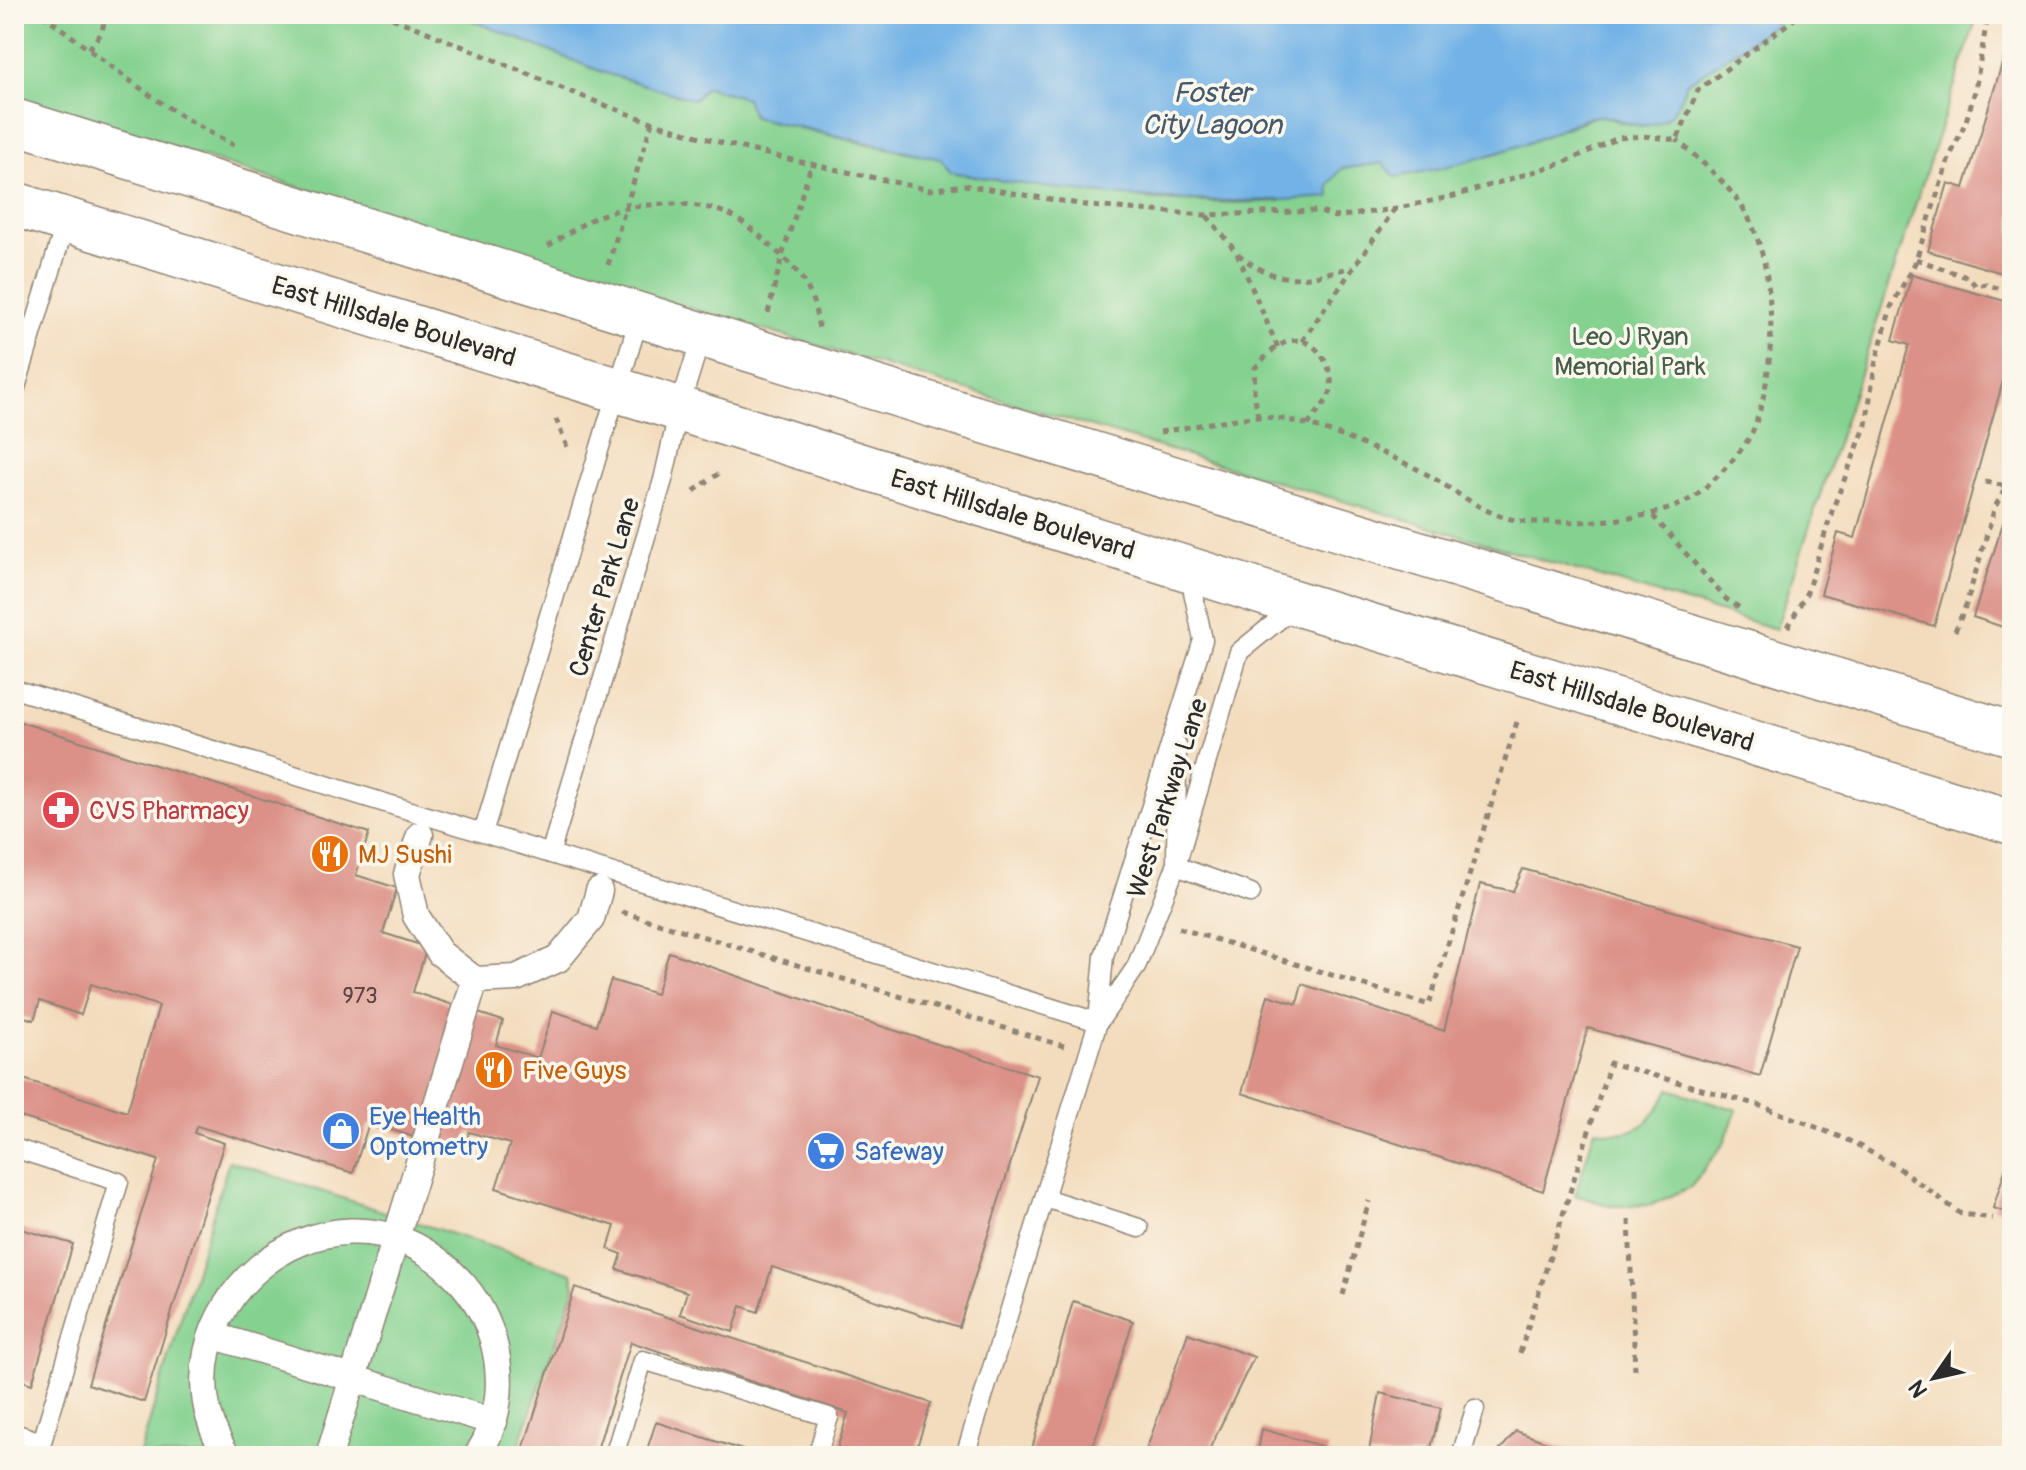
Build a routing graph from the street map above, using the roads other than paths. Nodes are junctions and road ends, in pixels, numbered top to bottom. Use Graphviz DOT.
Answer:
graph roads {
  1 [pos="14,121"];
  2 [pos="14,204"];
  3 [pos="66,220"];
  4 [pos="640,315"];
  5 [pos="702,334"];
  6 [pos="15,390"];
  7 [pos="617,391"];
  8 [pos="679,409"];
  9 [pos="1188,569"];
  10 [pos="1299,604"];
  11 [pos="14,689"];
  12 [pos="1177,725"];
  13 [pos="2012,734"];
  14 [pos="2012,822"];
  15 [pos="483,833"];
  16 [pos="420,835"];
  17 [pos="550,854"];
  18 [pos="1176,866"];
  19 [pos="1251,893"];
  20 [pos="597,898"];
  21 [pos="475,980"];
  22 [pos="1098,1022"];
  23 [pos="14,1148"];
  24 [pos="1045,1198"];
  25 [pos="1139,1228"];
  26 [pos="396,1238"];
  27 [pos="212,1335"];
  28 [pos="352,1379"];
  29 [pos="1475,1409"];
  30 [pos="494,1422"];
  31 [pos="14,1433"];
  32 [pos="227,1456"];
  33 [pos="329,1456"];
  34 [pos="477,1456"];
  35 [pos="614,1456"];
  36 [pos="817,1456"];
  37 [pos="965,1456"];
  38 [pos="1461,1456"];
  1 -- 4 [label="main road"];
  2 -- 3 [label="main road, East Hillsdale Boulevard"];
  3 -- 6 [label="lane"];
  3 -- 7 [label="main road, East Hillsdale Boulevard"];
  4 -- 5 [label="main road"];
  4 -- 7 [label="lane, Center Park Lane"];
  5 -- 8 [label="lane, Center Park Lane"];
  5 -- 13 [label="main road"];
  7 -- 8 [label="main road, East Hillsdale Boulevard"];
  7 -- 15 [label="lane, Center Park Lane"];
  8 -- 9 [label="main road, East Hillsdale Boulevard"];
  8 -- 17 [label="lane, Center Park Lane"];
  9 -- 10 [label="main road, East Hillsdale Boulevard"];
  9 -- 12 [label="lane, West Parkway Lane"];
  10 -- 14 [label="main road, East Hillsdale Boulevard"];
  10 -- 18 [label="lane, West Parkway Lane"];
  11 -- 15 [label="lane"];
  12 -- 18 [label="lane"];
  12 -- 22 [label="lane, West Parkway Lane"];
  15 -- 17 [label="lane"];
  16 -- 21 [label="street"];
  17 -- 22 [label="lane"];
  18 -- 19 [label="lane"];
  18 -- 22 [label="lane, West Parkway Lane"];
  20 -- 21 [label="street"];
  21 -- 26 [label="street"];
  22 -- 24 [label="lane, West Parkway Lane"];
  23 -- 31 [label="lane"];
  24 -- 25 [label="lane"];
  24 -- 37 [label="lane, West Parkway Lane"];
  26 -- 27 [label="street"];
  26 -- 28 [label="street"];
  26 -- 30 [label="street"];
  27 -- 28 [label="street"];
  27 -- 32 [label="street"];
  28 -- 30 [label="street"];
  28 -- 33 [label="street"];
  29 -- 38 [label="lane"];
  30 -- 34 [label="street"];
  35 -- 36 [label="lane"];
}
